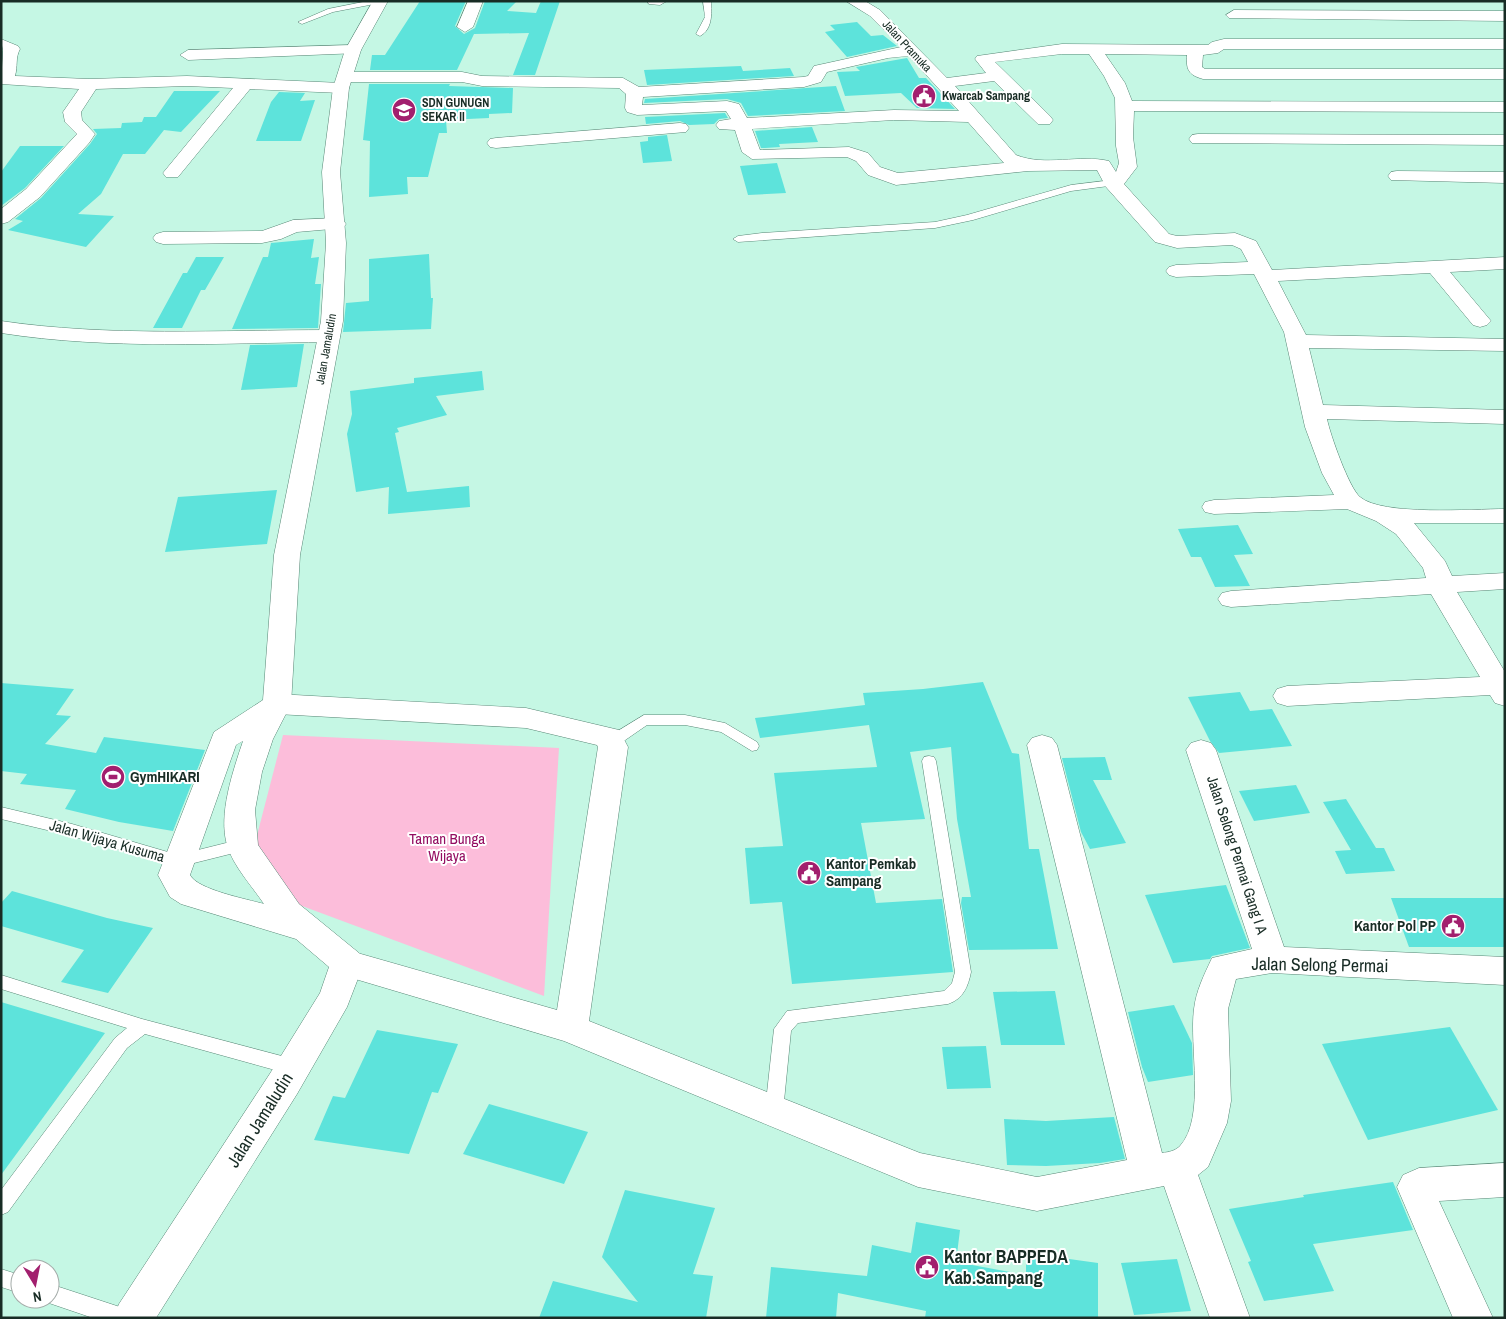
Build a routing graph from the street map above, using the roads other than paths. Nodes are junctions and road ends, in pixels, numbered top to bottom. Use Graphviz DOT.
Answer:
graph roads {
  1 [pos="476,1"];
  2 [pos="654,1"];
  3 [pos="660,1"];
  4 [pos="707,1"];
  5 [pos="853,1"];
  6 [pos="381,2"];
  7 [pos="1234,15"];
  8 [pos="1505,16"];
  9 [pos="1394,17"];
  10 [pos="302,22"];
  11 [pos="465,27"];
  12 [pos="700,34"];
  13 [pos="1,44"];
  14 [pos="1505,44"];
  15 [pos="1418,45"];
  16 [pos="1093,49"];
  17 [pos="353,50"];
  18 [pos="1194,50"];
  19 [pos="911,51"];
  20 [pos="188,55"];
  21 [pos="1441,74"];
  22 [pos="1505,74"];
  23 [pos="998,76"];
  24 [pos="343,82"];
  25 [pos="246,83"];
  26 [pos="944,83"];
  27 [pos="91,84"];
  28 [pos="635,92"];
  29 [pos="1125,106"];
  30 [pos="1468,107"];
  31 [pos="1505,107"];
  32 [pos="974,117"];
  33 [pos="1044,120"];
  34 [pos="742,124"];
  35 [pos="1495,135"];
  36 [pos="1198,139"];
  37 [pos="496,143"];
  38 [pos="1028,166"];
  39 [pos="172,173"];
  40 [pos="1109,175"];
  41 [pos="1397,176"];
  42 [pos="1505,178"];
  43 [pos="1,218"];
  44 [pos="336,224"];
  45 [pos="163,238"];
  46 [pos="738,239"];
  47 [pos="1505,263"];
  48 [pos="1436,268"];
  49 [pos="1176,270"];
  50 [pos="1265,272"];
  51 [pos="1480,321"];
  52 [pos="1,327"];
  53 [pos="329,336"];
  54 [pos="1297,341"];
  55 [pos="1505,345"];
  56 [pos="1314,412"];
  57 [pos="1505,417"];
  58 [pos="1350,502"];
  59 [pos="1214,507"];
  60 [pos="1386,516"];
  61 [pos="1505,516"];
  62 [pos="1505,581"];
  63 [pos="1441,585"];
  64 [pos="1231,598"];
  65 [pos="1503,689"];
  66 [pos="1287,696"];
  67 [pos="277,704"];
  68 [pos="613,741"];
  69 [pos="1042,745"];
  70 [pos="752,746"];
  71 [pos="1201,750"];
  72 [pos="929,761"];
  73 [pos="1,813"];
  74 [pos="242,845"];
  75 [pos="178,861"];
  76 [pos="304,929"];
  77 [pos="1272,960"];
  78 [pos="347,963"];
  79 [pos="1505,971"];
  80 [pos="1,982"];
  81 [pos="142,1026"];
  82 [pos="571,1028"];
  83 [pos="293,1067"];
  84 [pos="774,1111"];
  85 [pos="1162,1170"];
  86 [pos="1505,1180"];
  87 [pos="1,1206"];
  88 [pos="60,1297"];
  89 [pos="123,1318"];
  90 [pos="133,1318"];
  91 [pos="1230,1318"];
  92 [pos="1473,1318"];
  1 -- 11 [label="street"];
  2 -- 3 [label="street"];
  4 -- 12 [label="lane"];
  5 -- 19 [label="street, Jalan Pramuka"];
  6 -- 10 [label="lane"];
  6 -- 17 [label="street, Jalan Jamaludin"];
  7 -- 9 [label="street"];
  8 -- 9 [label="street"];
  9 -- 15 [label="street"];
  13 -- 27 [label="street"];
  14 -- 15 [label="street"];
  15 -- 18 [label="street"];
  15 -- 21 [label="street"];
  16 -- 18 [label="street"];
  16 -- 23 [label="street"];
  16 -- 29 [label="street"];
  17 -- 20 [label="street"];
  17 -- 24 [label="street, Jalan Jamaludin"];
  18 -- 21 [label="street"];
  19 -- 26 [label="street, Jalan Pramuka"];
  19 -- 28 [label="street"];
  21 -- 22 [label="street"];
  21 -- 30 [label="street"];
  23 -- 26 [label="street"];
  23 -- 33 [label="street"];
  24 -- 25 [label="street"];
  24 -- 28 [label="street"];
  24 -- 44 [label="street, Jalan Jamaludin"];
  25 -- 27 [label="street"];
  25 -- 39 [label="street"];
  26 -- 32 [label="street, Jalan Pramuka"];
  27 -- 43 [label="street"];
  28 -- 34 [label="street"];
  29 -- 30 [label="street"];
  29 -- 40 [label="street"];
  30 -- 31 [label="street"];
  30 -- 35 [label="street"];
  32 -- 34 [label="street"];
  32 -- 38 [label="street, Jalan Pramuka"];
  34 -- 37 [label="street"];
  34 -- 38 [label="street"];
  35 -- 36 [label="street"];
  38 -- 40 [label="street"];
  40 -- 46 [label="lane"];
  40 -- 50 [label="street"];
  41 -- 42 [label="street"];
  44 -- 45 [label="street"];
  44 -- 53 [label="street, Jalan Jamaludin"];
  47 -- 48 [label="street"];
  48 -- 50 [label="street"];
  48 -- 51 [label="street"];
  49 -- 50 [label="street"];
  50 -- 54 [label="street"];
  52 -- 53 [label="street"];
  53 -- 67 [label="street, Jalan Jamaludin"];
  54 -- 55 [label="street"];
  54 -- 56 [label="street"];
  56 -- 57 [label="street"];
  56 -- 58 [label="street"];
  58 -- 59 [label="street"];
  58 -- 60 [label="street"];
  60 -- 61 [label="street"];
  60 -- 63 [label="street"];
  62 -- 63 [label="street"];
  63 -- 64 [label="street"];
  63 -- 65 [label="street"];
  65 -- 66 [label="street"];
  67 -- 68 [label="street"];
  67 -- 74 [label="street, Jalan Jamaludin"];
  67 -- 75 [label="street, Jalan Jamaludin"];
  68 -- 70 [label="lane"];
  68 -- 82 [label="street"];
  69 -- 85 [label="street"];
  71 -- 77 [label="street, Jalan Selong Permai Gang I A"];
  72 -- 84 [label="lane"];
  73 -- 75 [label="lane, Jalan Wijaya Kusuma"];
  74 -- 75 [label="lane, Jalan Wijaya Kusuma"];
  74 -- 76 [label="street, Jalan Jamaludin"];
  75 -- 76 [label="street, Jalan Jamaludin"];
  76 -- 78 [label="street, Jalan Jamaludin"];
  77 -- 79 [label="street, Jalan Selong Permai"];
  77 -- 85 [label="street, Jalan Selong Permai"];
  78 -- 82 [label="street"];
  78 -- 83 [label="street, Jalan Jamaludin"];
  80 -- 81 [label="lane"];
  81 -- 83 [label="lane"];
  81 -- 87 [label="lane"];
  82 -- 84 [label="street"];
  83 -- 90 [label="street, Jalan Jamaludin"];
  84 -- 85 [label="street, Jalan Selong Permai"];
  85 -- 91 [label="street"];
  86 -- 92 [label="street"];
  88 -- 89 [label="lane"];
}
